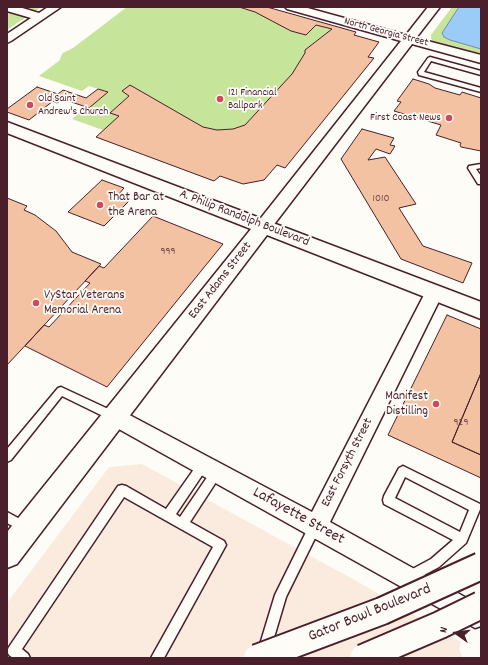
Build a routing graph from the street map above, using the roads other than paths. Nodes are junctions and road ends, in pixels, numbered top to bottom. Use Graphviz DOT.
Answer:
graph roads {
  1 [pos="7,7"];
  2 [pos="55,7"];
  3 [pos="291,7"];
  4 [pos="434,7"];
  5 [pos="40,17"];
  6 [pos="7,39"];
  7 [pos="409,39"];
  8 [pos="481,59"];
  9 [pos="481,73"];
  10 [pos="481,90"];
  11 [pos="7,127"];
  12 [pos="481,166"];
  13 [pos="481,182"];
  14 [pos="263,227"];
  15 [pos="434,293"];
  16 [pos="481,311"];
  17 [pos="115,417"];
  18 [pos="7,457"];
  19 [pos="210,469"];
  20 [pos="168,516"];
  21 [pos="7,517"];
  22 [pos="182,524"];
  23 [pos="316,526"];
  24 [pos="28,529"];
  25 [pos="462,539"];
  26 [pos="7,554"];
  27 [pos="481,566"];
  28 [pos="408,578"];
  29 [pos="481,605"];
  30 [pos="481,620"];
  31 [pos="24,658"];
  32 [pos="157,658"];
  33 [pos="257,658"];
  34 [pos="262,658"];
  35 [pos="363,658"];
  1 -- 5 [label="street"];
  2 -- 5 [label="street"];
  3 -- 7 [label="street, North Georgia Street"];
  4 -- 7 [label="street, East Adams Street"];
  5 -- 6 [label="street"];
  7 -- 8 [label="street, North Georgia Street"];
  7 -- 14 [label="street, East Adams Street"];
  9 -- 10 [label="lane"];
  11 -- 14 [label="street, A. Philip Randolph Boulevard"];
  12 -- 13 [label="lane"];
  14 -- 15 [label="street, A. Philip Randolph Boulevard"];
  14 -- 17 [label="street, East Adams Street"];
  15 -- 16 [label="street, A. Philip Randolph Boulevard"];
  15 -- 23 [label="street, East Forsyth Street"];
  17 -- 18 [label="lane"];
  17 -- 19 [label="street, Lafayette Street"];
  17 -- 24 [label="street, East Adams Street"];
  19 -- 20 [label="lane"];
  19 -- 22 [label="lane"];
  19 -- 23 [label="street, Lafayette Street"];
  20 -- 22 [label="lane"];
  20 -- 31 [label="lane"];
  21 -- 24 [label="lane"];
  22 -- 32 [label="lane"];
  23 -- 28 [label="street, Lafayette Street"];
  23 -- 34 [label="lane"];
  24 -- 26 [label="street, East Adams Street"];
  25 -- 25 [label="lane"];
  25 -- 28 [label="lane"];
  27 -- 33 [label="street, Gator Bowl Boulevard, bridge"];
  28 -- 30 [label="street, Lafayette Street"];
  29 -- 35 [label="street, bridge"];
}
